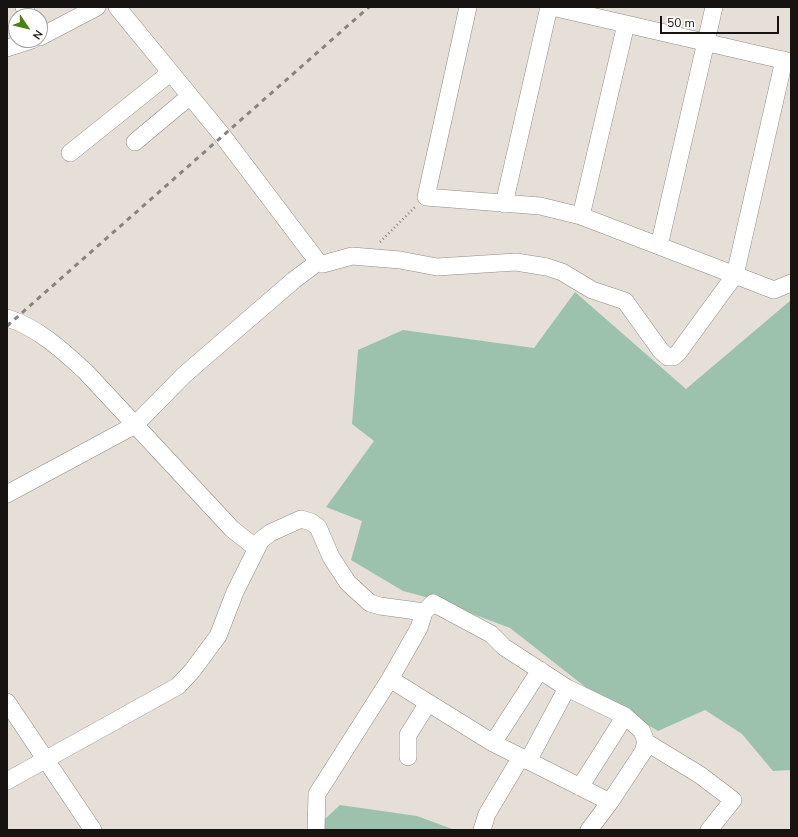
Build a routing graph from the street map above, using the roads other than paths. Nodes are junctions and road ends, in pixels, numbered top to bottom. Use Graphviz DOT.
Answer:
graph roads {
  1 [pos="97,7"];
  2 [pos="117,7"];
  3 [pos="468,7"];
  4 [pos="549,7"];
  5 [pos="552,7"];
  6 [pos="714,7"];
  7 [pos="626,24"];
  8 [pos="48,33"];
  9 [pos="706,42"];
  10 [pos="788,61"];
  11 [pos="170,73"];
  12 [pos="190,96"];
  13 [pos="135,142"];
  14 [pos="70,153"];
  15 [pos="504,204"];
  16 [pos="581,216"];
  17 [pos="659,246"];
  18 [pos="318,262"];
  19 [pos="735,275"];
  20 [pos="791,283"];
  21 [pos="7,318"];
  22 [pos="135,425"];
  23 [pos="7,494"];
  24 [pos="256,548"];
  25 [pos="424,612"];
  26 [pos="540,670"];
  27 [pos="390,679"];
  28 [pos="567,688"];
  29 [pos="7,702"];
  30 [pos="428,703"];
  31 [pos="625,716"];
  32 [pos="646,742"];
  33 [pos="493,743"];
  34 [pos="408,757"];
  35 [pos="47,759"];
  36 [pos="525,759"];
  37 [pos="7,781"];
  38 [pos="580,787"];
  39 [pos="610,802"];
  40 [pos="93,830"];
  41 [pos="316,830"];
  42 [pos="482,830"];
  43 [pos="590,830"];
  44 [pos="709,830"];
  1 -- 8 [label="street"];
  2 -- 11 [label="street"];
  3 -- 15 [label="street"];
  4 -- 15 [label="street"];
  5 -- 7 [label="street"];
  6 -- 9 [label="street"];
  7 -- 9 [label="street"];
  7 -- 16 [label="street"];
  9 -- 10 [label="street"];
  9 -- 17 [label="street"];
  10 -- 19 [label="street"];
  11 -- 12 [label="street"];
  11 -- 14 [label="street"];
  12 -- 13 [label="street"];
  12 -- 18 [label="street"];
  15 -- 16 [label="street"];
  16 -- 17 [label="street"];
  17 -- 19 [label="street"];
  18 -- 19 [label="street"];
  18 -- 22 [label="street"];
  19 -- 20 [label="street"];
  21 -- 22 [label="street"];
  22 -- 23 [label="street"];
  22 -- 24 [label="street"];
  24 -- 25 [label="street"];
  24 -- 35 [label="street"];
  25 -- 26 [label="street"];
  25 -- 27 [label="street"];
  26 -- 28 [label="street"];
  26 -- 33 [label="street"];
  27 -- 30 [label="street"];
  27 -- 41 [label="street"];
  28 -- 31 [label="street"];
  28 -- 36 [label="street"];
  29 -- 35 [label="street"];
  30 -- 33 [label="street"];
  30 -- 34 [label="street"];
  31 -- 32 [label="street"];
  31 -- 38 [label="street"];
  32 -- 39 [label="street"];
  32 -- 44 [label="street"];
  33 -- 36 [label="street"];
  35 -- 37 [label="street"];
  35 -- 40 [label="street"];
  36 -- 38 [label="street"];
  36 -- 42 [label="street"];
  38 -- 39 [label="street"];
  39 -- 43 [label="street"];
}
